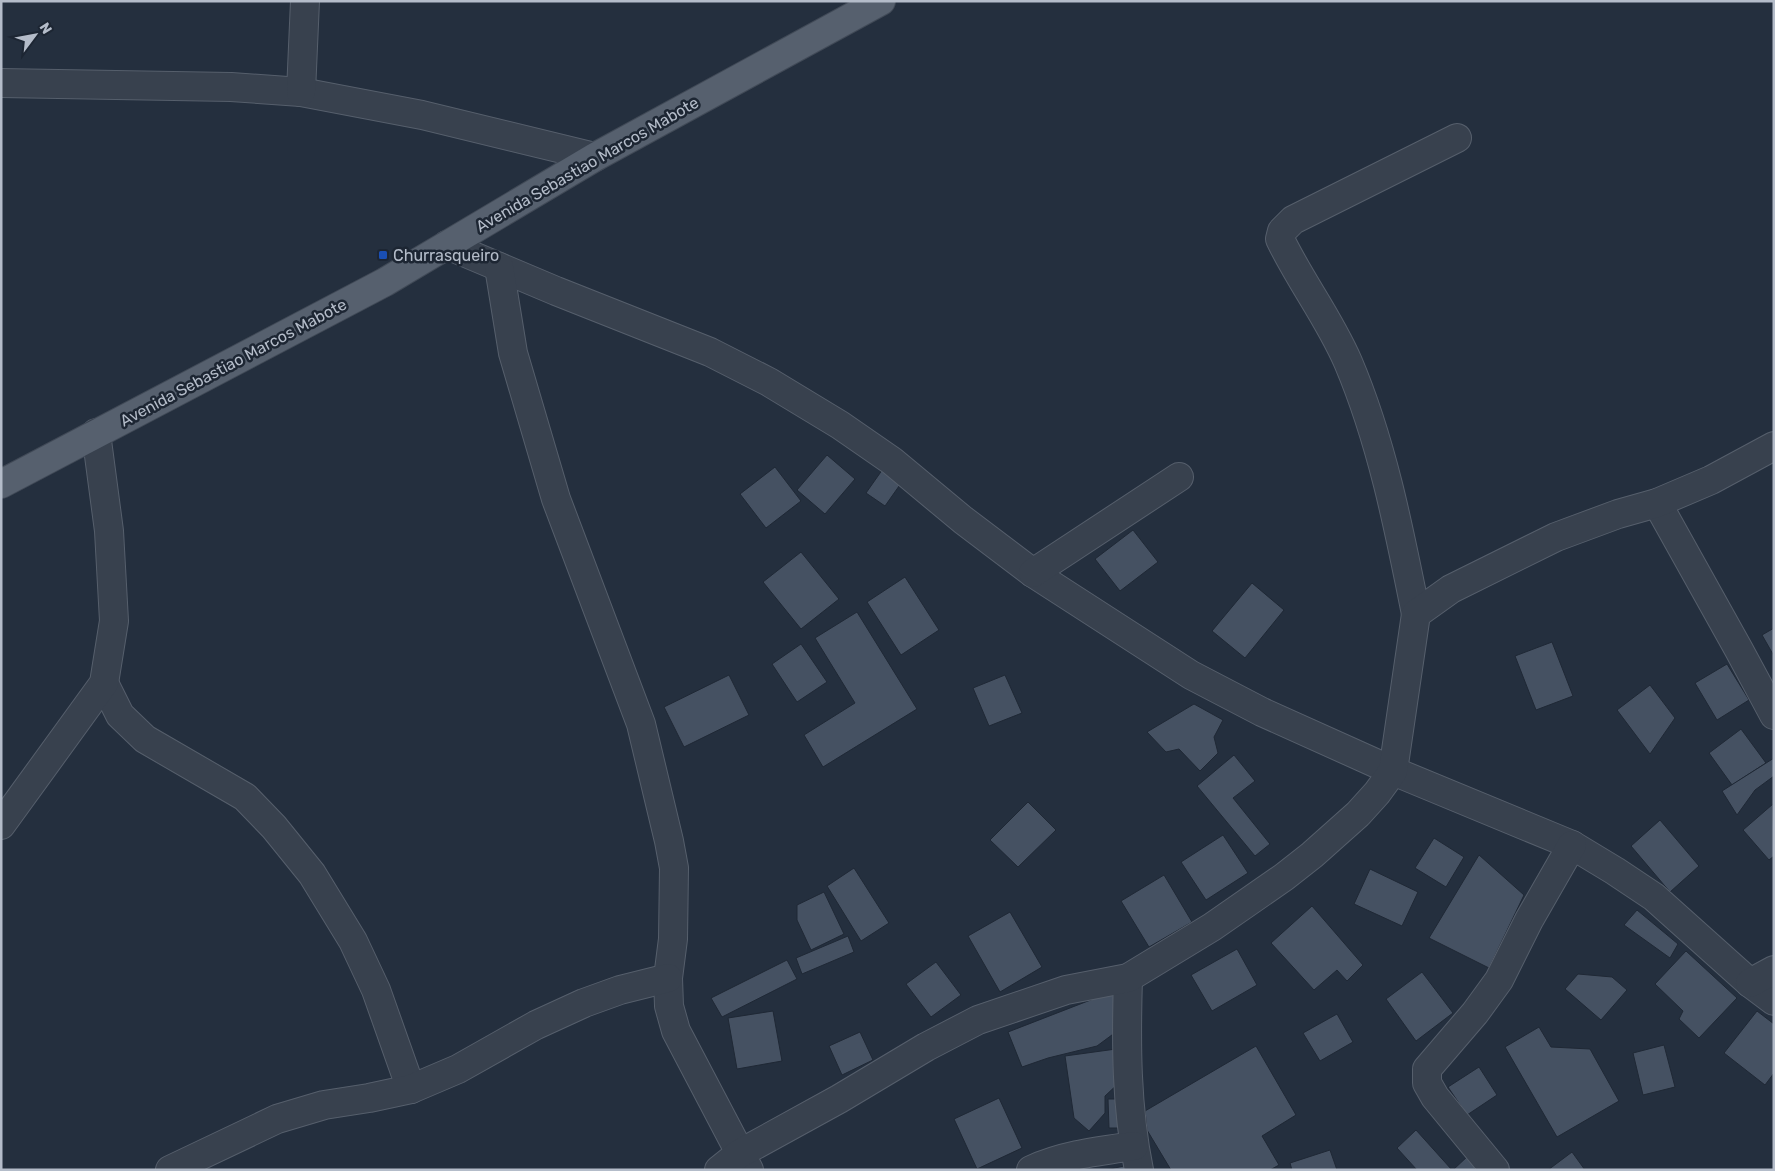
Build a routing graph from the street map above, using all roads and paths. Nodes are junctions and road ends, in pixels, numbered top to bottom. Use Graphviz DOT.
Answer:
graph roads {
  1 [pos="305,1"];
  2 [pos="882,1"];
  3 [pos="1,83"];
  4 [pos="301,92"];
  5 [pos="1457,138"];
  6 [pos="595,157"];
  7 [pos="446,245"];
  8 [pos="499,267"];
  9 [pos="96,434"];
  10 [pos="1774,446"];
  11 [pos="1179,477"];
  12 [pos="1,484"];
  13 [pos="1657,503"];
  14 [pos="1033,574"];
  15 [pos="1416,614"];
  16 [pos="104,683"];
  17 [pos="1774,715"];
  18 [pos="1393,771"];
  19 [pos="1,825"];
  20 [pos="1572,844"];
  21 [pos="1774,970"];
  22 [pos="668,978"];
  23 [pos="1128,978"];
  24 [pos="1750,983"];
  25 [pos="1774,1001"];
  26 [pos="411,1089"];
  27 [pos="1137,1158"];
  28 [pos="736,1165"];
  29 [pos="170,1170"];
  30 [pos="1031,1170"];
  31 [pos="1495,1170"];
  1 -- 4 [label="street"];
  2 -- 6 [label="main road, Avenida Sebastiao Marcos Mabote"];
  3 -- 4 [label="street"];
  4 -- 6 [label="street"];
  5 -- 15 [label="street"];
  6 -- 7 [label="main road, Avenida Sebastiao Marcos Mabote"];
  7 -- 8 [label="street"];
  7 -- 9 [label="main road, Avenida Sebastiao Marcos Mabote"];
  8 -- 14 [label="street"];
  8 -- 22 [label="street"];
  9 -- 12 [label="main road, Avenida Sebastiao Marcos Mabote"];
  9 -- 16 [label="street"];
  10 -- 13 [label="street"];
  11 -- 14 [label="street"];
  13 -- 15 [label="street"];
  13 -- 17 [label="street"];
  14 -- 18 [label="street"];
  15 -- 18 [label="street"];
  16 -- 19 [label="street"];
  16 -- 26 [label="street"];
  18 -- 20 [label="street"];
  18 -- 23 [label="street"];
  20 -- 24 [label="street"];
  20 -- 31 [label="street"];
  21 -- 24 [label="street"];
  22 -- 26 [label="street"];
  22 -- 28 [label="street"];
  23 -- 27 [label="street"];
  23 -- 28 [label="street"];
  24 -- 25 [label="street"];
  26 -- 29 [label="street"];
  27 -- 30 [label="street"];
}
